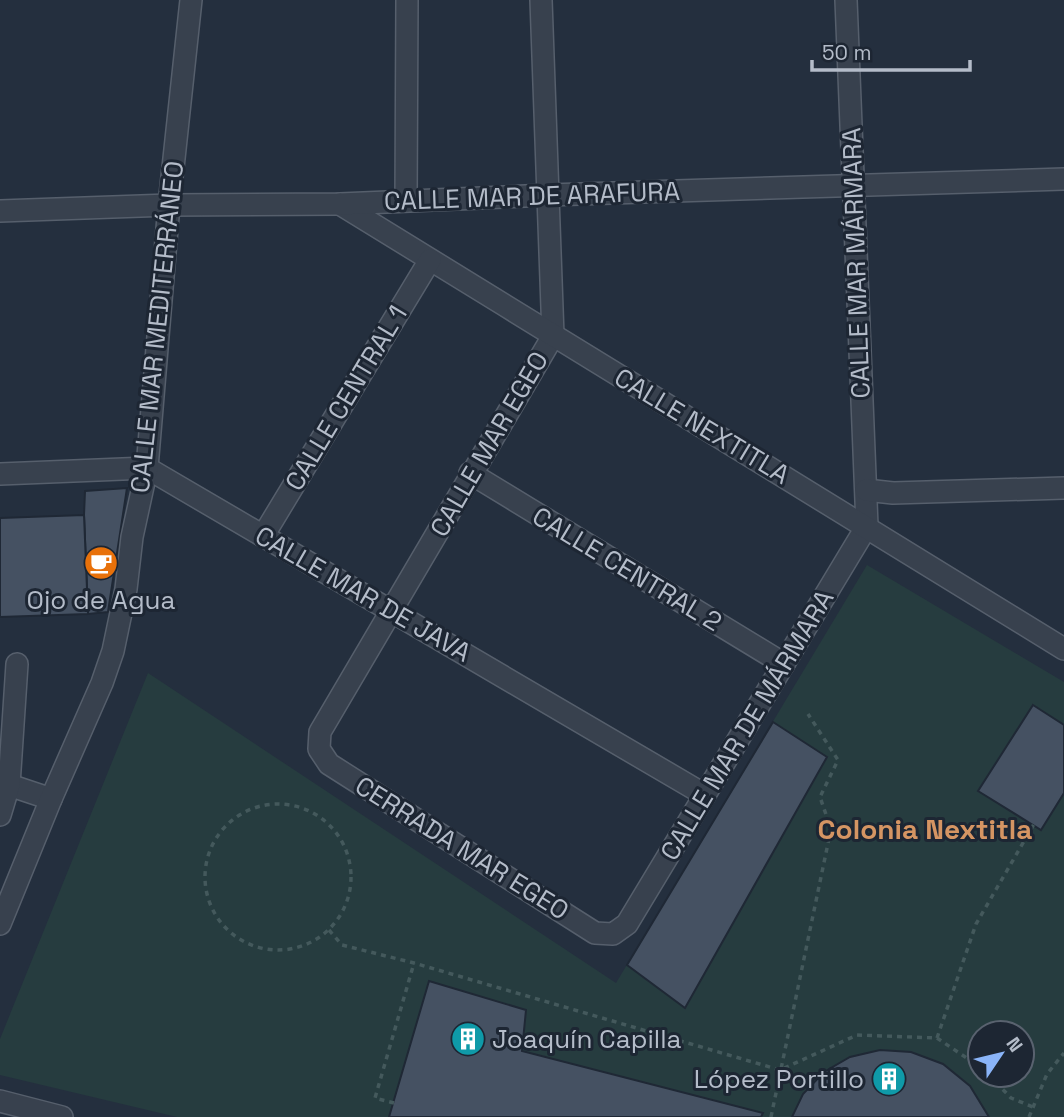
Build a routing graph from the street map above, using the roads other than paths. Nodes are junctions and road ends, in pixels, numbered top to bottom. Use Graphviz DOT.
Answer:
graph roads {
  1 [pos="191,0"];
  2 [pos="407,0"];
  3 [pos="541,0"];
  4 [pos="846,0"];
  5 [pos="1064,179"];
  6 [pos="853,185"];
  7 [pos="548,195"];
  8 [pos="406,201"];
  9 [pos="340,204"];
  10 [pos="169,205"];
  11 [pos="0,211"];
  12 [pos="430,260"];
  13 [pos="553,336"];
  14 [pos="147,468"];
  15 [pos="0,474"];
  16 [pos="470,474"];
  17 [pos="1064,488"];
  18 [pos="866,490"];
  19 [pos="867,526"];
  20 [pos="263,536"];
  21 [pos="392,612"];
  22 [pos="1064,649"];
  23 [pos="17,664"];
  24 [pos="784,664"];
  25 [pos="320,732"];
  26 [pos="9,785"];
  27 [pos="705,795"];
  28 [pos="51,799"];
  29 [pos="0,815"];
  30 [pos="1,918"];
  31 [pos="627,924"];
  32 [pos="0,1101"];
  33 [pos="62,1117"];
  1 -- 10 [label="street, CALLE MAR MEDITERRÁNEO"];
  2 -- 8 [label="street"];
  3 -- 7 [label="street, CALLE MAR EGEO"];
  4 -- 6 [label="street, CALLE MAR MÁRMARA"];
  5 -- 6 [label="street, CALLE MAR DE ARAFURA"];
  6 -- 7 [label="street, CALLE MAR DE ARAFURA"];
  6 -- 18 [label="street, CALLE MAR MÁRMARA"];
  7 -- 8 [label="street, CALLE MAR DE ARAFURA"];
  7 -- 13 [label="street, CALLE MAR EGEO"];
  8 -- 9 [label="street, CALLE MAR DE ARAFURA"];
  9 -- 10 [label="street, CALLE MAR DE ARAFURA"];
  9 -- 12 [label="street, CALLE NEXTITLA"];
  10 -- 11 [label="street, CALLE MAR DE ARAFURA"];
  10 -- 14 [label="street, CALLE MAR MEDITERRÁNEO"];
  12 -- 13 [label="street, CALLE NEXTITLA"];
  12 -- 20 [label="street, CALLE CENTRAL 1"];
  13 -- 16 [label="street, CALLE MAR EGEO"];
  13 -- 19 [label="street, CALLE NEXTITLA"];
  14 -- 15 [label="street"];
  14 -- 20 [label="street, CALLE MAR DE JAVA"];
  14 -- 28 [label="street, CALLE MAR MEDITERRÁNEO"];
  16 -- 21 [label="street, CALLE MAR EGEO"];
  16 -- 24 [label="street, CALLE CENTRAL 2"];
  17 -- 18 [label="street"];
  18 -- 19 [label="street, CALLE MAR MÁRMARA"];
  19 -- 22 [label="street, CALLE NEXTITLA"];
  19 -- 24 [label="street, CALLE MAR DE MÁRMARA"];
  20 -- 21 [label="street, CALLE MAR DE JAVA"];
  21 -- 25 [label="street, CALLE MAR EGEO"];
  21 -- 27 [label="street, CALLE MAR DE JAVA"];
  23 -- 26 [label="street"];
  24 -- 27 [label="street, CALLE MAR DE MÁRMARA"];
  25 -- 31 [label="street, CERRADA MAR EGEO"];
  26 -- 28 [label="street"];
  26 -- 29 [label="street"];
  27 -- 31 [label="street, CALLE MAR DE MÁRMARA"];
  28 -- 30 [label="street, CALLE MAR MEDITERRÁNEO"];
  32 -- 33 [label="street"];
}
